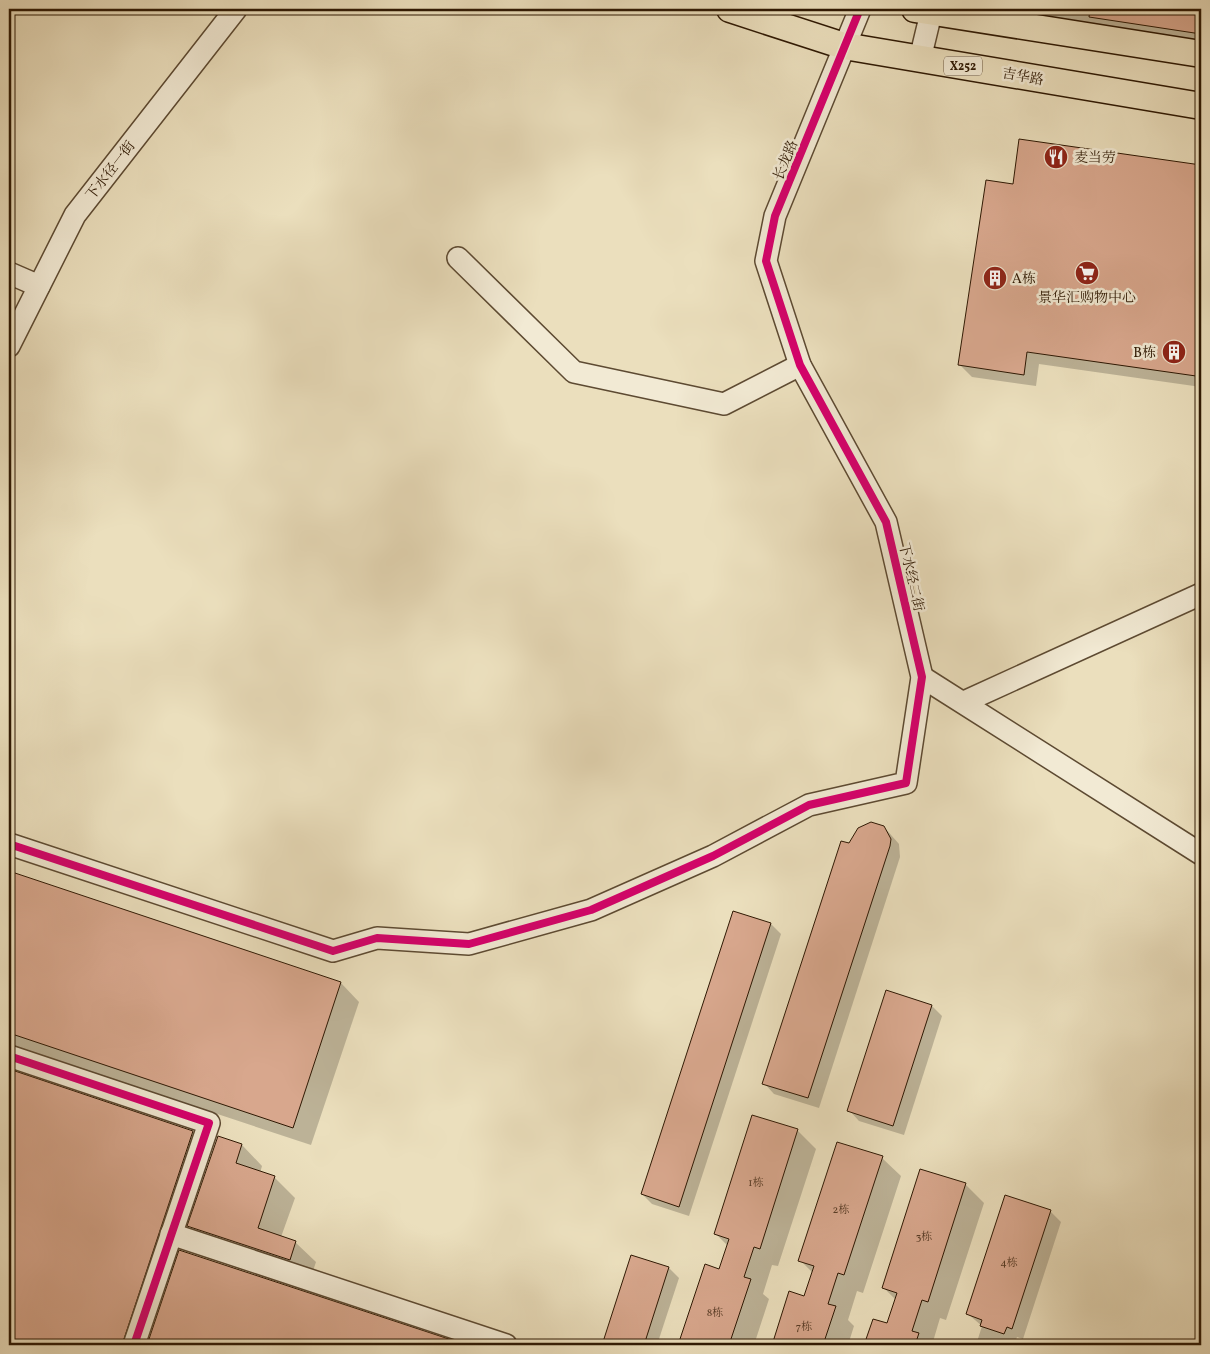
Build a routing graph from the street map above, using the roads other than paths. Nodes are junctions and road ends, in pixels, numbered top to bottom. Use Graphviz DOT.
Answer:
graph roads {
  1 [pos="236,9"];
  2 [pos="730,9"];
  3 [pos="860,9"];
  4 [pos="926,10"];
  5 [pos="844,46"];
  6 [pos="1201,54"];
  7 [pos="920,58"];
  8 [pos="1201,106"];
  9 [pos="458,258"];
  10 [pos="9,273"];
  11 [pos="39,286"];
  12 [pos="787,324"];
  13 [pos="9,346"];
  14 [pos="800,365"];
  15 [pos="1201,594"];
  16 [pos="922,677"];
  17 [pos="964,702"];
  18 [pos="9,844"];
  19 [pos="1201,854"];
  20 [pos="9,1056"];
  21 [pos="171,1234"];
  22 [pos="134,1345"];
  23 [pos="506,1345"];
  1 -- 11 [label="street, 下水径一街"];
  2 -- 5 [label="main road, 吉华路 / X252"];
  3 -- 5 [label="street, 长龙路"];
  4 -- 6 [label="main road"];
  4 -- 7 [label="street"];
  5 -- 7 [label="main road, 吉华路 / X252"];
  5 -- 12 [label="street, 长龙路"];
  7 -- 8 [label="main road, 吉华路 / X252"];
  9 -- 14 [label="street"];
  10 -- 11 [label="street"];
  11 -- 13 [label="street, 下水径一街"];
  12 -- 14 [label="street, 下水经二街"];
  14 -- 16 [label="street, 下水经二街"];
  15 -- 17 [label="street"];
  16 -- 17 [label="street"];
  16 -- 18 [label="street, 下水经二街"];
  17 -- 19 [label="street"];
  20 -- 21 [label="street"];
  21 -- 22 [label="street"];
  21 -- 23 [label="street"];
}
